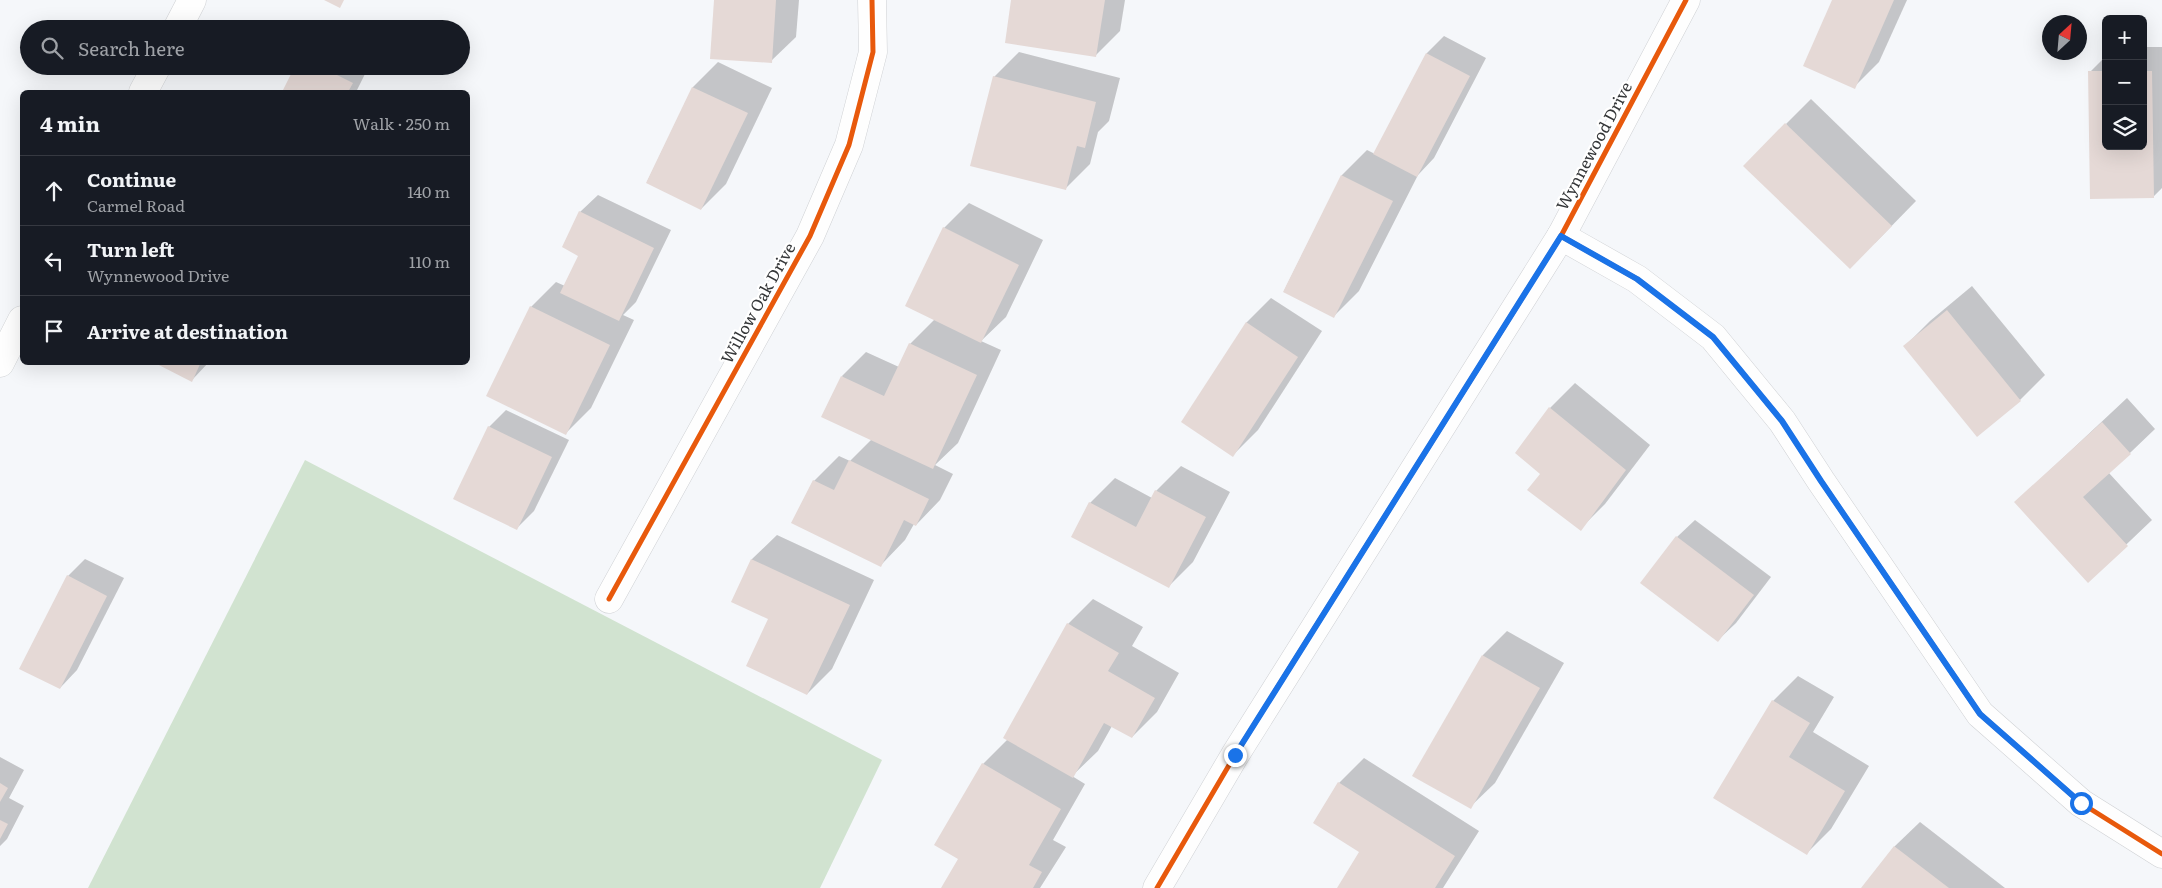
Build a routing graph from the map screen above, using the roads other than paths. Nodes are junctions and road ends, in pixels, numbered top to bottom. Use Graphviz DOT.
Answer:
graph roads {
  1 [pos="192,0"];
  2 [pos="872,0"];
  3 [pos="1686,0"];
  4 [pos="182,20"];
  5 [pos="152,75"];
  6 [pos="144,90"];
  7 [pos="1561,236"];
  8 [pos="20,324"];
  9 [pos="0,363"];
  10 [pos="609,599"];
  11 [pos="2162,854"];
  12 [pos="1157,888"];
  1 -- 4 [label="street"];
  2 -- 10 [label="street, Willow Oak Drive"];
  3 -- 7 [label="street, Wynnewood Drive"];
  5 -- 6 [label="street"];
  7 -- 11 [label="street"];
  7 -- 12 [label="street, Wynnewood Drive"];
  8 -- 9 [label="street"];
}
